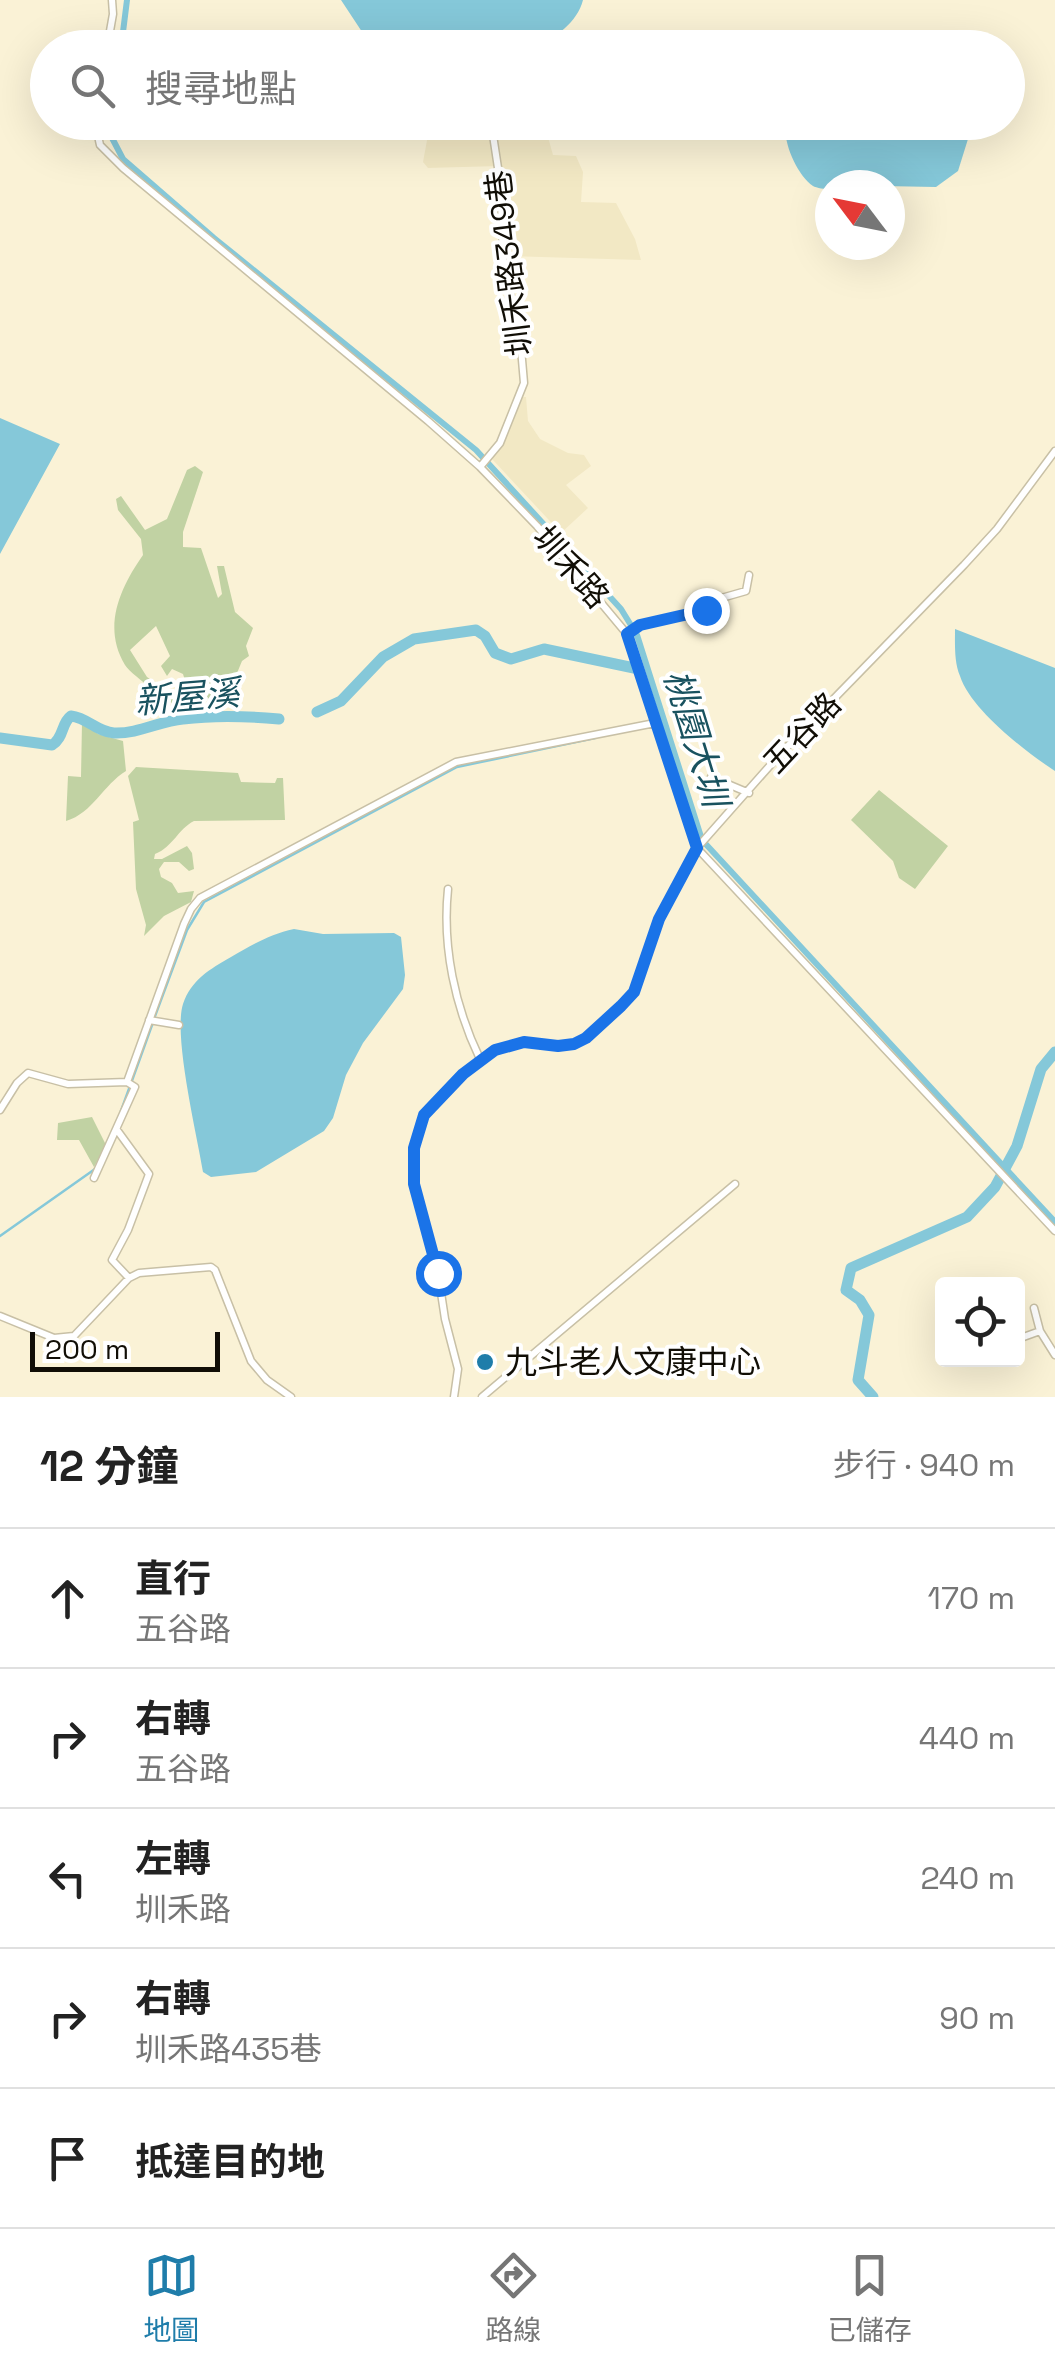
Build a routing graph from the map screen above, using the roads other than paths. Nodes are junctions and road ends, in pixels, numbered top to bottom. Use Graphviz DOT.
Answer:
graph roads {
  1 [pos="112,0"];
  2 [pos="110,30"];
  3 [pos="99,140"];
  4 [pos="494,140"];
  5 [pos="1055,451"];
  6 [pos="482,466"];
  7 [pos="749,574"];
  8 [pos="631,630"];
  9 [pos="656,722"];
  10 [pos="711,777"];
  11 [pos="749,793"];
  12 [pos="703,842"];
  13 [pos="448,889"];
  14 [pos="149,1020"];
  15 [pos="179,1024"];
  16 [pos="480,1059"];
  17 [pos="131,1085"];
  18 [pos="0,1110"];
  19 [pos="117,1130"];
  20 [pos="94,1178"];
  21 [pos="735,1184"];
  22 [pos="1055,1231"];
  23 [pos="129,1278"];
  24 [pos="1034,1308"];
  25 [pos="0,1316"];
  26 [pos="1040,1331"];
  27 [pos="1025,1337"];
  28 [pos="1055,1355"];
  29 [pos="291,1397"];
  30 [pos="454,1397"];
  31 [pos="482,1397"];
  1 -- 2 [label="street"];
  3 -- 6 [label="street, 圳禾路"];
  4 -- 6 [label="street, 圳禾路349巷"];
  5 -- 11 [label="street, 五谷路"];
  6 -- 8 [label="street, 圳禾路"];
  7 -- 8 [label="street"];
  8 -- 9 [label="street, 圳禾路"];
  9 -- 12 [label="street, 圳禾路"];
  9 -- 14 [label="street"];
  10 -- 11 [label="street"];
  11 -- 12 [label="street, 五谷路"];
  12 -- 16 [label="street, 五谷路"];
  12 -- 22 [label="street, 圳禾路"];
  13 -- 16 [label="street"];
  14 -- 15 [label="street"];
  14 -- 17 [label="street"];
  16 -- 30 [label="street, 五谷路"];
  17 -- 18 [label="street"];
  17 -- 19 [label="street"];
  19 -- 20 [label="street"];
  19 -- 23 [label="street"];
  21 -- 31 [label="street"];
  23 -- 25 [label="street"];
  23 -- 29 [label="street"];
  24 -- 26 [label="street"];
  26 -- 27 [label="street"];
  26 -- 28 [label="street"];
}
